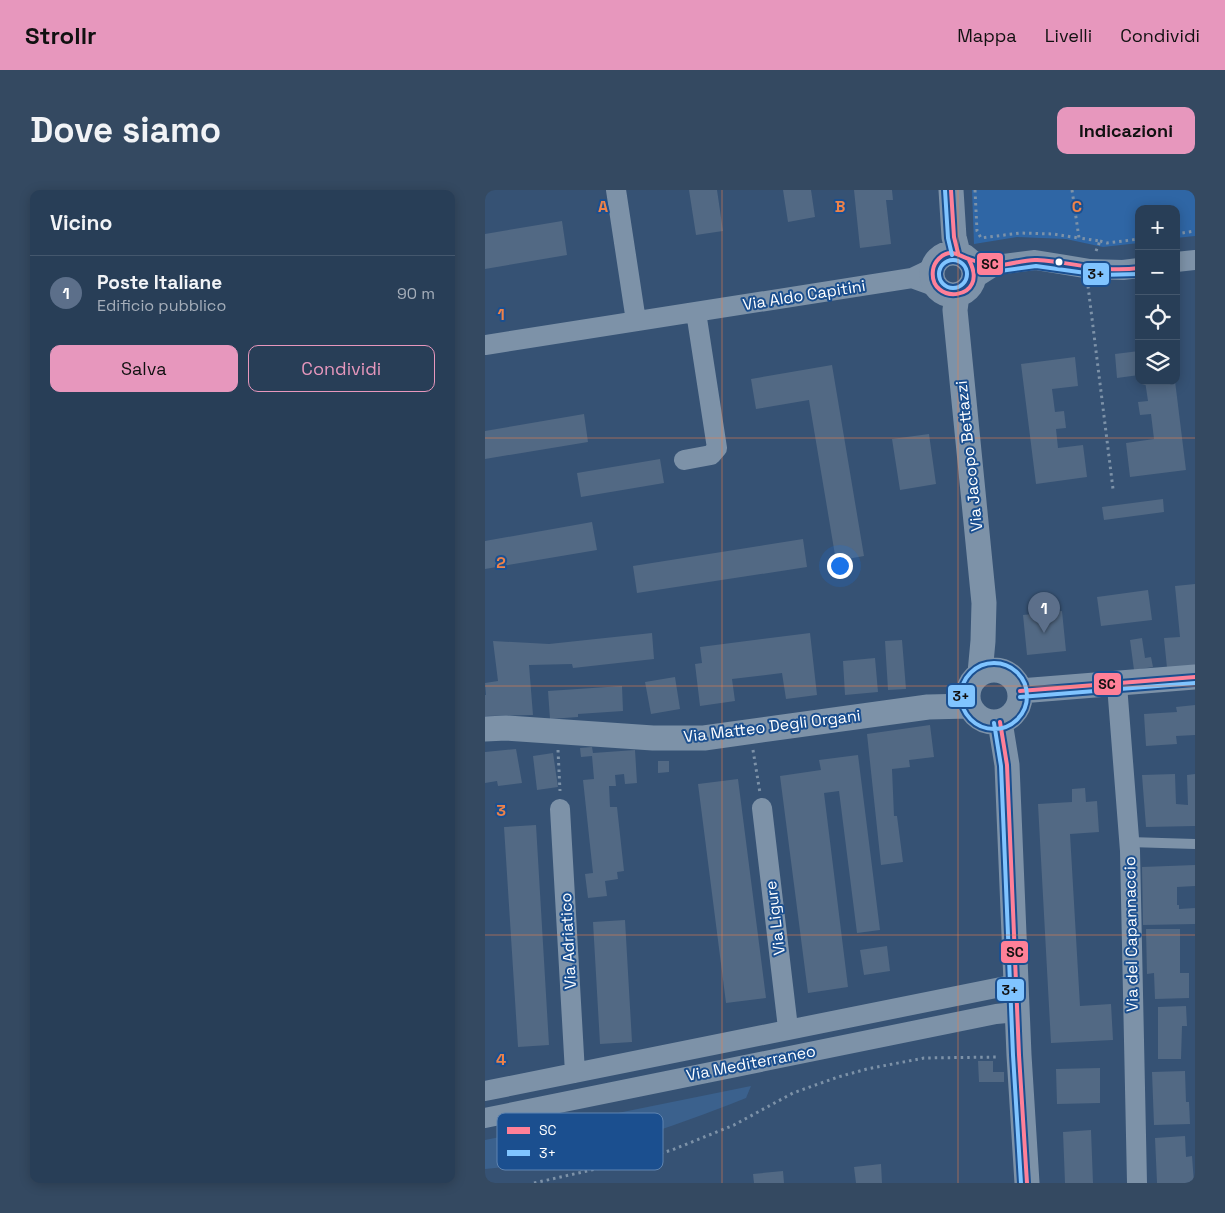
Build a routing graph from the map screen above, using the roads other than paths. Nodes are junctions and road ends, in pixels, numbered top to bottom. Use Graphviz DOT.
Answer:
graph roads {
  1 [pos="616,190"];
  2 [pos="951,190"];
  3 [pos="1195,260"];
  4 [pos="1180,262"];
  5 [pos="1135,268"];
  6 [pos="949,274"];
  7 [pos="696,312"];
  8 [pos="636,321"];
  9 [pos="485,345"];
  10 [pos="684,460"];
  11 [pos="989,671"];
  12 [pos="1195,677"];
  13 [pos="1117,685"];
  14 [pos="1020,692"];
  15 [pos="969,706"];
  16 [pos="1000,722"];
  17 [pos="485,729"];
  18 [pos="762,808"];
  19 [pos="560,810"];
  20 [pos="1129,842"];
  21 [pos="1195,844"];
  22 [pos="1016,984"];
  23 [pos="1017,1012"];
  24 [pos="788,1028"];
  25 [pos="575,1073"];
  26 [pos="485,1091"];
  27 [pos="510,1113"];
  28 [pos="1027,1183"];
  29 [pos="1137,1183"];
  1 -- 8 [label="street"];
  2 -- 6 [label="street, Via Jacopo Bettazzi"];
  3 -- 4 [label="street"];
  5 -- 6 [label="street, Via Aldo Capitini"];
  6 -- 7 [label="street, Via Aldo Capitini"];
  6 -- 11 [label="street, Via Jacopo Bettazzi"];
  7 -- 8 [label="street, Via Aldo Capitini"];
  7 -- 10 [label="street"];
  8 -- 9 [label="street, Via Aldo Capitini"];
  11 -- 14 [label="street"];
  11 -- 15 [label="street"];
  12 -- 13 [label="street"];
  13 -- 14 [label="street"];
  13 -- 20 [label="street, Via del Capannaccio"];
  14 -- 16 [label="street"];
  15 -- 16 [label="street"];
  15 -- 17 [label="street, Via Matteo Degli Organi"];
  16 -- 22 [label="street"];
  18 -- 24 [label="street, Via Ligure"];
  19 -- 25 [label="street, Via Adriatico"];
  20 -- 21 [label="lane"];
  20 -- 29 [label="street, Via del Capannaccio"];
  22 -- 23 [label="street"];
  22 -- 24 [label="street, Via Mediterraneo"];
  23 -- 27 [label="street, Via Mediterraneo"];
  23 -- 28 [label="street"];
  24 -- 25 [label="street, Via Mediterraneo"];
  25 -- 26 [label="street, Via Mediterraneo"];
}
